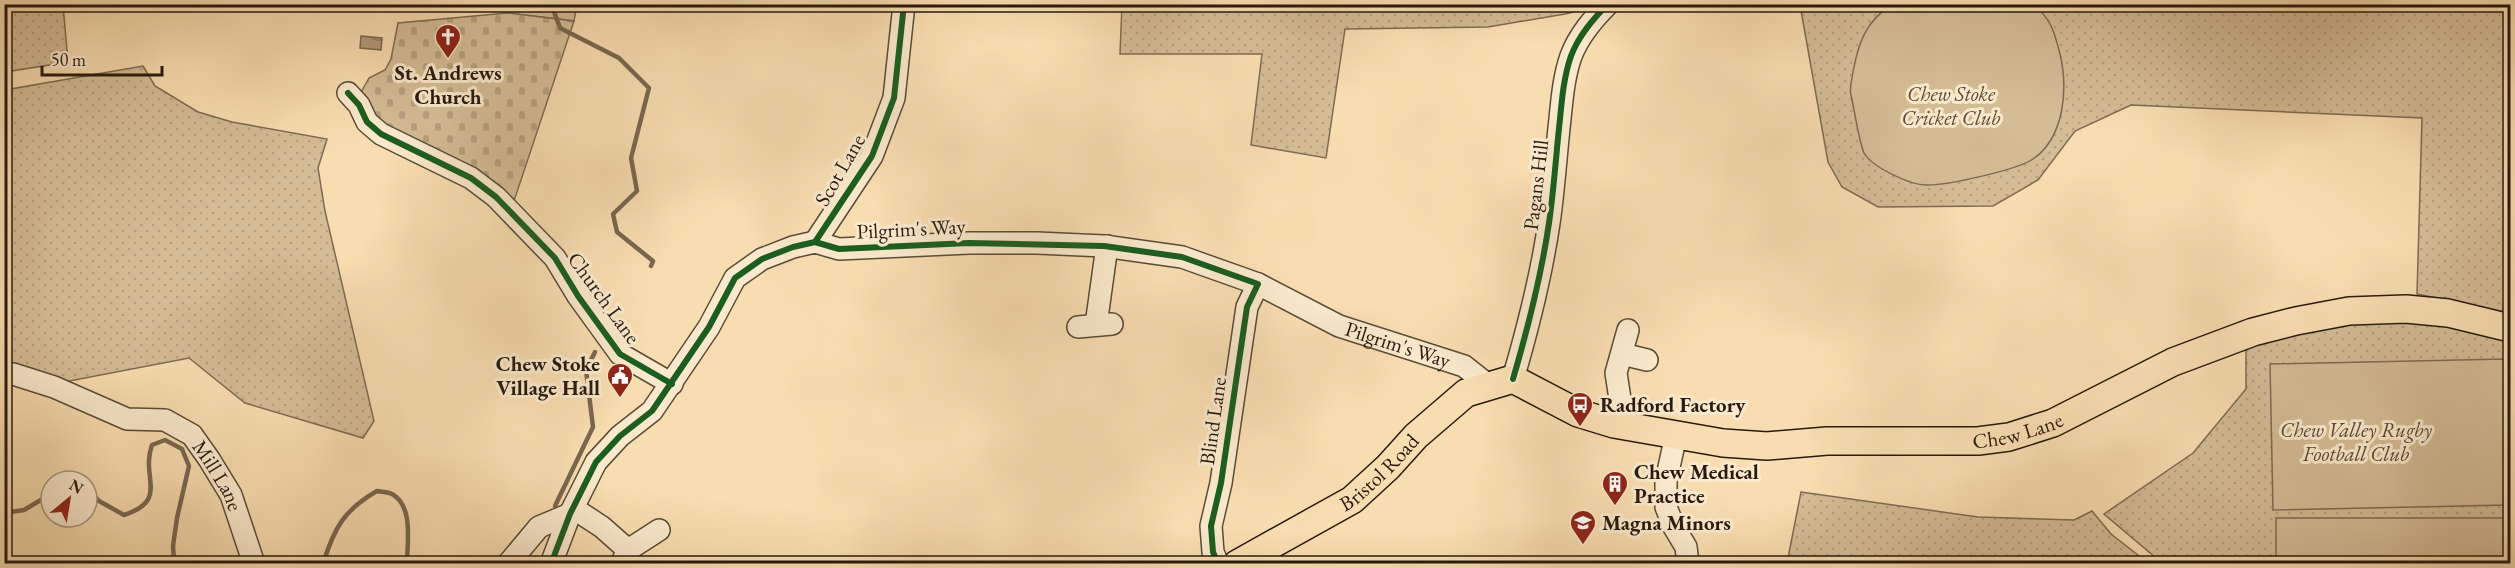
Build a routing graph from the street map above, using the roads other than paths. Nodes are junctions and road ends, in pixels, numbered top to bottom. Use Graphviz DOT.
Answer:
graph roads {
  1 [pos="904,4"];
  2 [pos="1608,4"];
  3 [pos="348,93"];
  4 [pos="815,242"];
  5 [pos="1107,246"];
  6 [pos="1258,284"];
  7 [pos="1095,326"];
  8 [pos="2511,328"];
  9 [pos="1629,330"];
  10 [pos="1622,354"];
  11 [pos="1647,360"];
  12 [pos="13,374"];
  13 [pos="1501,382"];
  14 [pos="672,384"];
  15 [pos="1614,424"];
  16 [pos="1676,435"];
  17 [pos="572,511"];
  18 [pos="659,530"];
  19 [pos="624,557"];
  20 [pos="254,564"];
  21 [pos="508,564"];
  22 [pos="551,564"];
  23 [pos="1218,564"];
  24 [pos="1237,564"];
  25 [pos="1688,564"];
  1 -- 4 [label="street, Scot Lane"];
  2 -- 13 [label="street, Pagans Hill"];
  3 -- 14 [label="street, Church Lane"];
  4 -- 5 [label="street, Pilgrim's Way"];
  4 -- 14 [label="street, Pilgrim's Way"];
  5 -- 6 [label="street, Pilgrim's Way"];
  5 -- 7 [label="street"];
  6 -- 13 [label="street, Pilgrim's Way"];
  6 -- 23 [label="street, Blind Lane"];
  8 -- 16 [label="main road, Chew Lane"];
  9 -- 10 [label="street"];
  10 -- 11 [label="street"];
  10 -- 15 [label="street"];
  12 -- 20 [label="street, Mill Lane"];
  13 -- 15 [label="main road, Chew Lane"];
  13 -- 24 [label="main road, Bristol Road"];
  14 -- 17 [label="street, Pilgrim's Way"];
  15 -- 16 [label="main road, Chew Lane"];
  16 -- 25 [label="street"];
  17 -- 19 [label="street"];
  17 -- 21 [label="street"];
  17 -- 22 [label="street, Pilgrim's Way"];
  18 -- 19 [label="street"];
}
